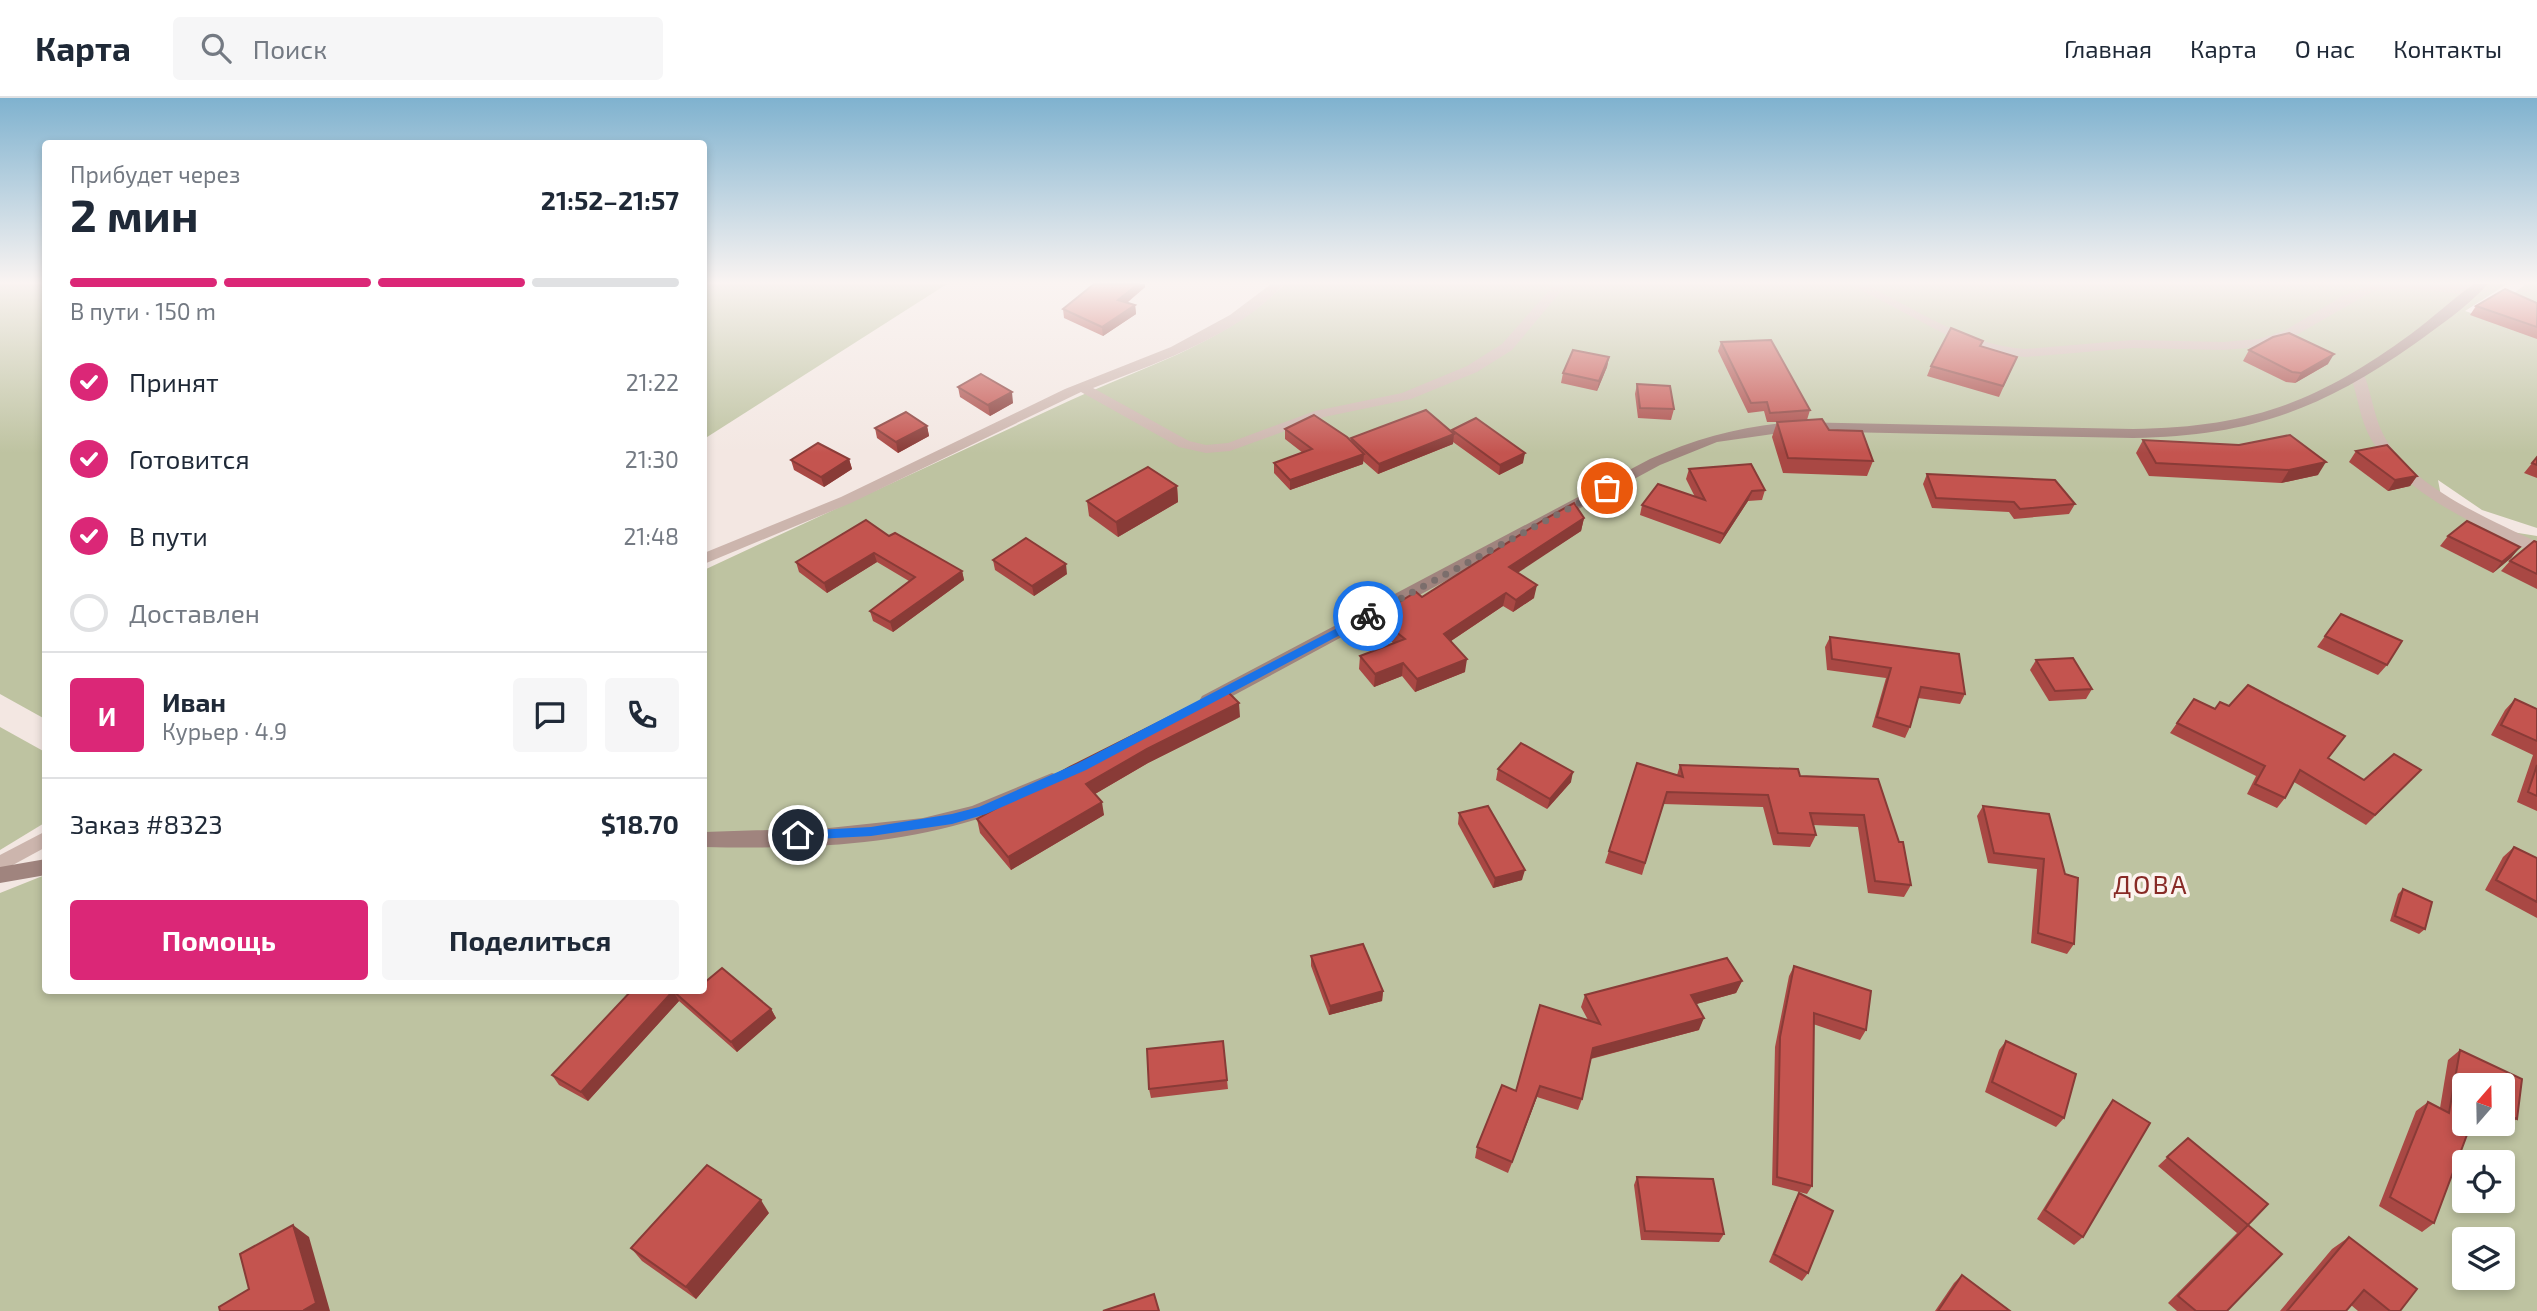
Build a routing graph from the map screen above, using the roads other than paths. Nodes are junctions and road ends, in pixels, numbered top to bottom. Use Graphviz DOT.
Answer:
graph roads {
  1 [pos="1195,341"];
  2 [pos="1512,341"];
  3 [pos="1974,341"];
  4 [pos="2265,341"];
  5 [pos="2410,341"];
  6 [pos="2358,377"];
  7 [pos="1082,387"];
  8 [pos="2537,548"];
  9 [pos="707,558"];
  10 [pos="1199,706"];
  11 [pos="1069,772"];
  12 [pos="42,840"];
  13 [pos="707,840"];
  14 [pos="0,864"];
  15 [pos="42,868"];
  16 [pos="0,875"];
  1 -- 7 [label="street"];
  2 -- 7 [label="street"];
  3 -- 4 [label="street"];
  5 -- 6 [label="street"];
  6 -- 8 [label="street"];
  6 -- 10 [label="street"];
  7 -- 9 [label="street"];
  11 -- 13 [label="street"];
  12 -- 14 [label="street"];
  15 -- 16 [label="street"];
}
